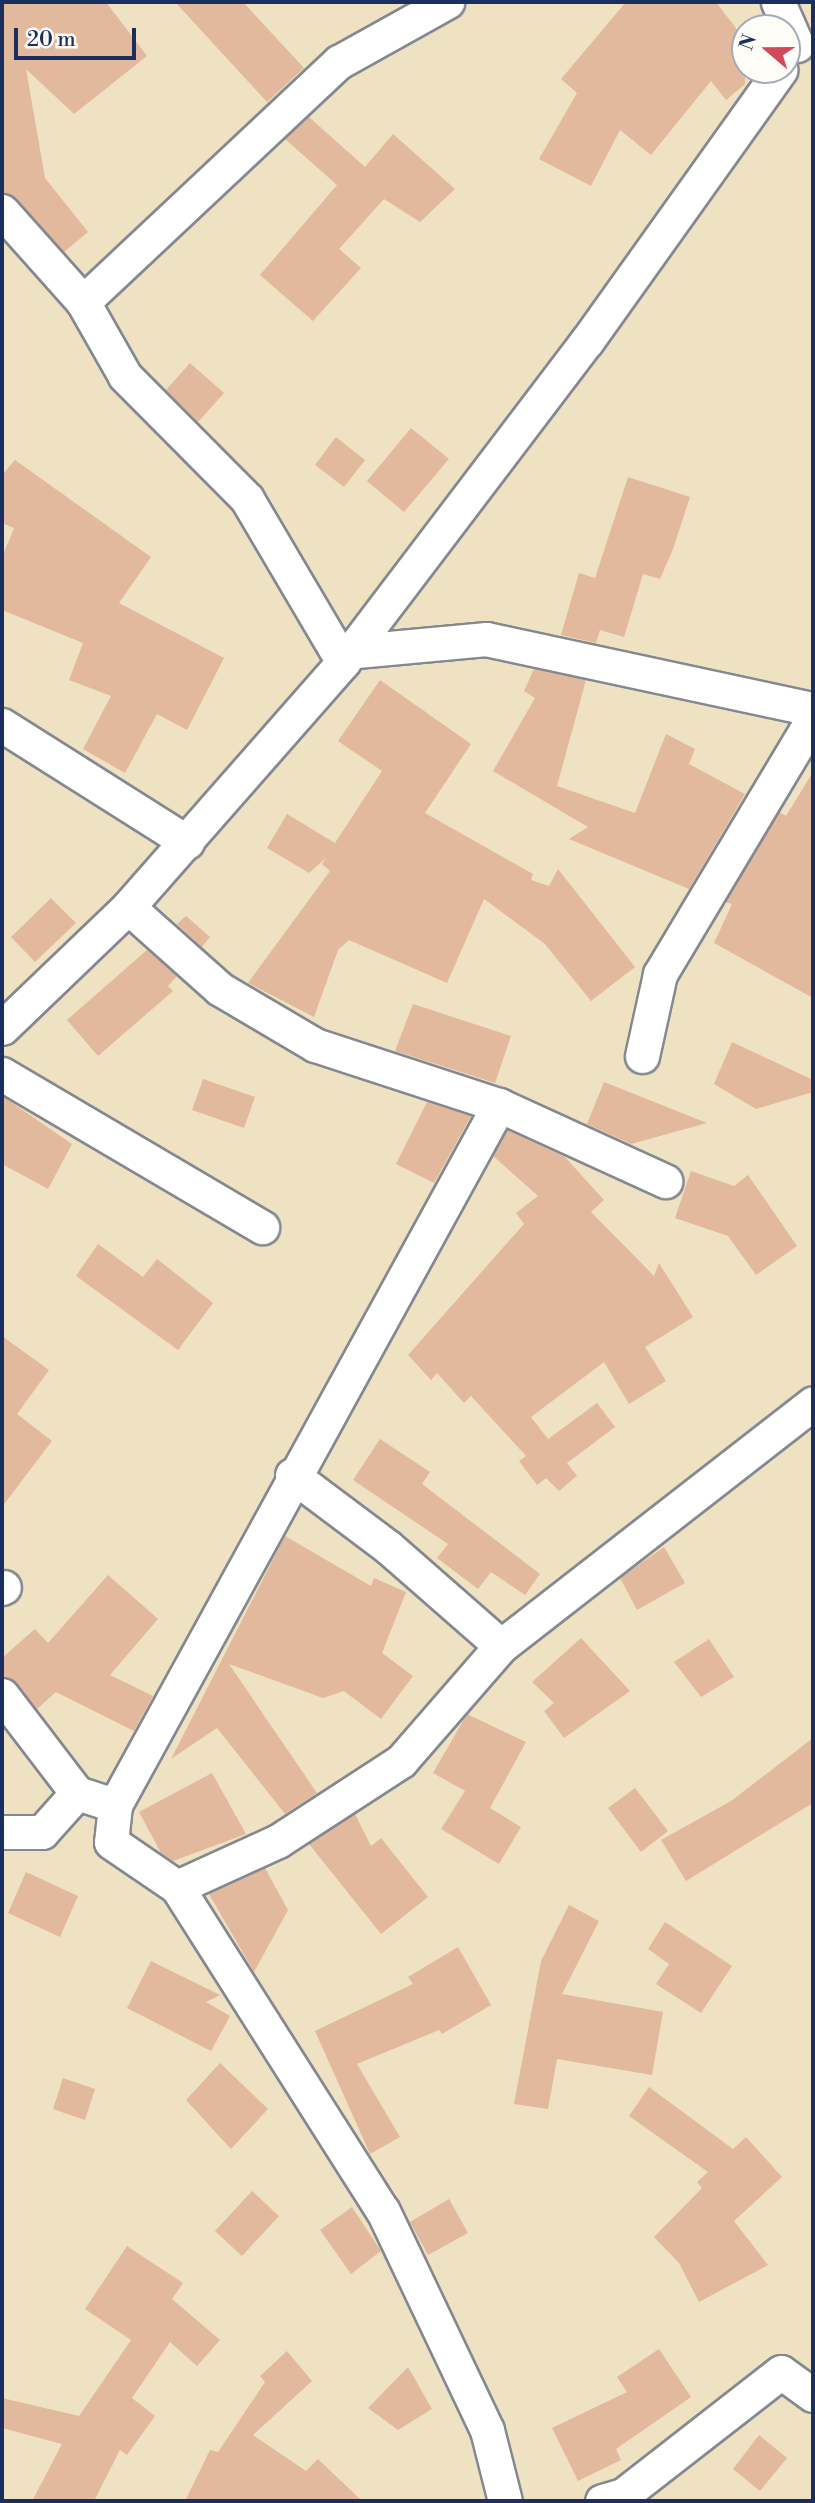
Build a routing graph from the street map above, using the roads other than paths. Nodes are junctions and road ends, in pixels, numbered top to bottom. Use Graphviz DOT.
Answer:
graph roads {
  1 [pos="447,2"];
  2 [pos="770,84"];
  3 [pos="2,211"];
  4 [pos="83,302"];
  5 [pos="345,657"];
  6 [pos="813,709"];
  7 [pos="813,718"];
  8 [pos="2,725"];
  9 [pos="187,842"];
  10 [pos="128,907"];
  11 [pos="2,1028"];
  12 [pos="642,1056"];
  13 [pos="2,1074"];
  14 [pos="499,1105"];
  15 [pos="664,1181"];
  16 [pos="262,1227"];
  17 [pos="813,1403"];
  18 [pos="292,1475"];
  19 [pos="501,1646"];
  20 [pos="2,1695"];
  21 [pos="77,1793"];
  22 [pos="115,1805"];
  23 [pos="2,1832"];
  24 [pos="177,1887"];
  25 [pos="813,2395"];
  26 [pos="499,2499"];
  27 [pos="602,2501"];
  1 -- 4 [label="street"];
  2 -- 5 [label="street"];
  3 -- 4 [label="street"];
  4 -- 5 [label="street"];
  5 -- 6 [label="street"];
  5 -- 9 [label="street"];
  7 -- 12 [label="street"];
  8 -- 9 [label="street"];
  9 -- 10 [label="street"];
  10 -- 11 [label="street"];
  10 -- 14 [label="street"];
  13 -- 16 [label="street"];
  14 -- 15 [label="street"];
  14 -- 18 [label="street"];
  17 -- 19 [label="street"];
  18 -- 19 [label="street"];
  18 -- 22 [label="street"];
  19 -- 24 [label="street"];
  20 -- 21 [label="street"];
  21 -- 22 [label="street"];
  21 -- 23 [label="street"];
  22 -- 24 [label="street"];
  24 -- 26 [label="street"];
  25 -- 27 [label="street"];
}
